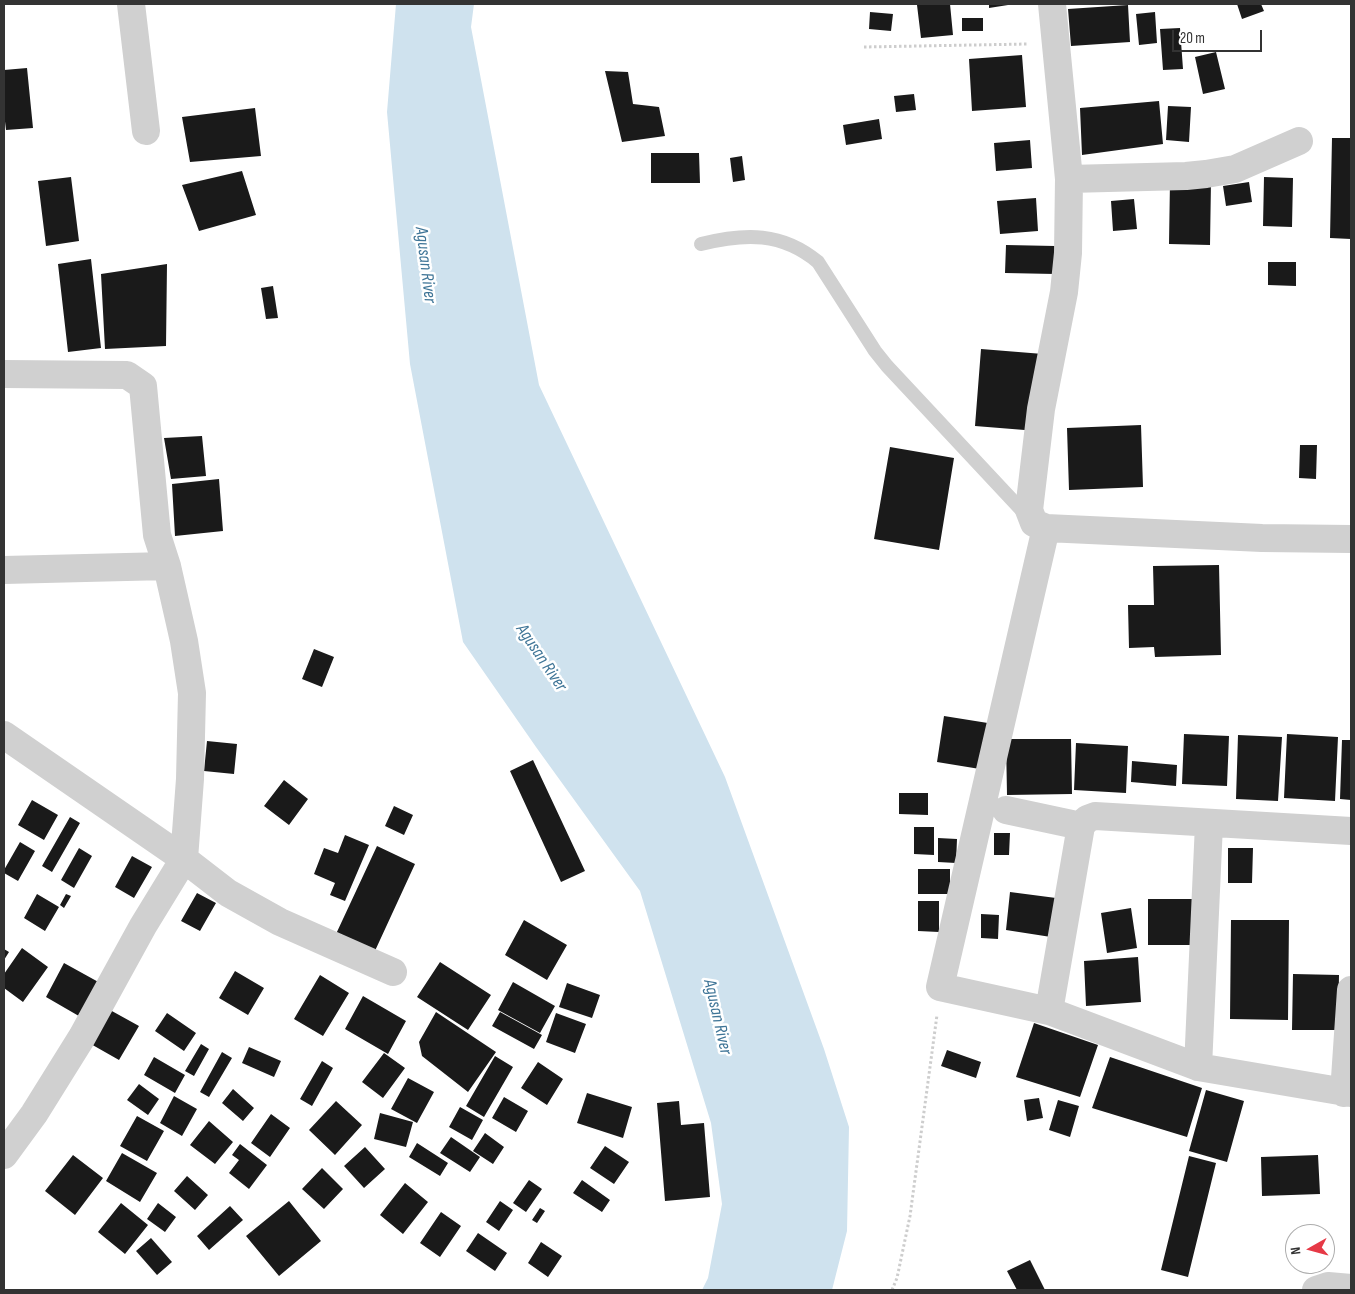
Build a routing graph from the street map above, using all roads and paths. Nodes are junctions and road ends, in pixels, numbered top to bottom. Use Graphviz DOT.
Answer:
graph roads {
  1 [pos="131,4"];
  2 [pos="1052,4"];
  3 [pos="1055,44"];
  4 [pos="864,46"];
  5 [pos="146,131"];
  6 [pos="1299,141"];
  7 [pos="1069,179"];
  8 [pos="701,244"];
  9 [pos="4,374"];
  10 [pos="1040,525"];
  11 [pos="1351,539"];
  12 [pos="167,566"];
  13 [pos="4,570"];
  14 [pos="4,734"];
  15 [pos="1006,810"];
  16 [pos="1209,824"];
  17 [pos="1081,826"];
  18 [pos="1351,831"];
  19 [pos="184,859"];
  20 [pos="393,972"];
  21 [pos="940,987"];
  22 [pos="1351,990"];
  23 [pos="1048,1011"];
  24 [pos="1198,1067"];
  25 [pos="1348,1093"];
  26 [pos="4,1155"];
  27 [pos="1351,1288"];
  28 [pos="892,1290"];
  29 [pos="1316,1290"];
  1 -- 5 [label="street"];
  2 -- 3 [label="street"];
  3 -- 4 [label="path"];
  3 -- 7 [label="street"];
  6 -- 7 [label="street"];
  7 -- 10 [label="street"];
  8 -- 10 [label="lane"];
  9 -- 12 [label="street"];
  10 -- 11 [label="street"];
  10 -- 21 [label="street"];
  12 -- 13 [label="street"];
  12 -- 19 [label="street"];
  14 -- 19 [label="street"];
  15 -- 17 [label="street"];
  16 -- 17 [label="street"];
  16 -- 18 [label="street"];
  16 -- 24 [label="street"];
  17 -- 23 [label="street"];
  19 -- 20 [label="street"];
  19 -- 26 [label="street"];
  21 -- 23 [label="street"];
  21 -- 28 [label="path"];
  22 -- 25 [label="street"];
  23 -- 24 [label="street"];
  24 -- 25 [label="street"];
  27 -- 29 [label="street"];
}
